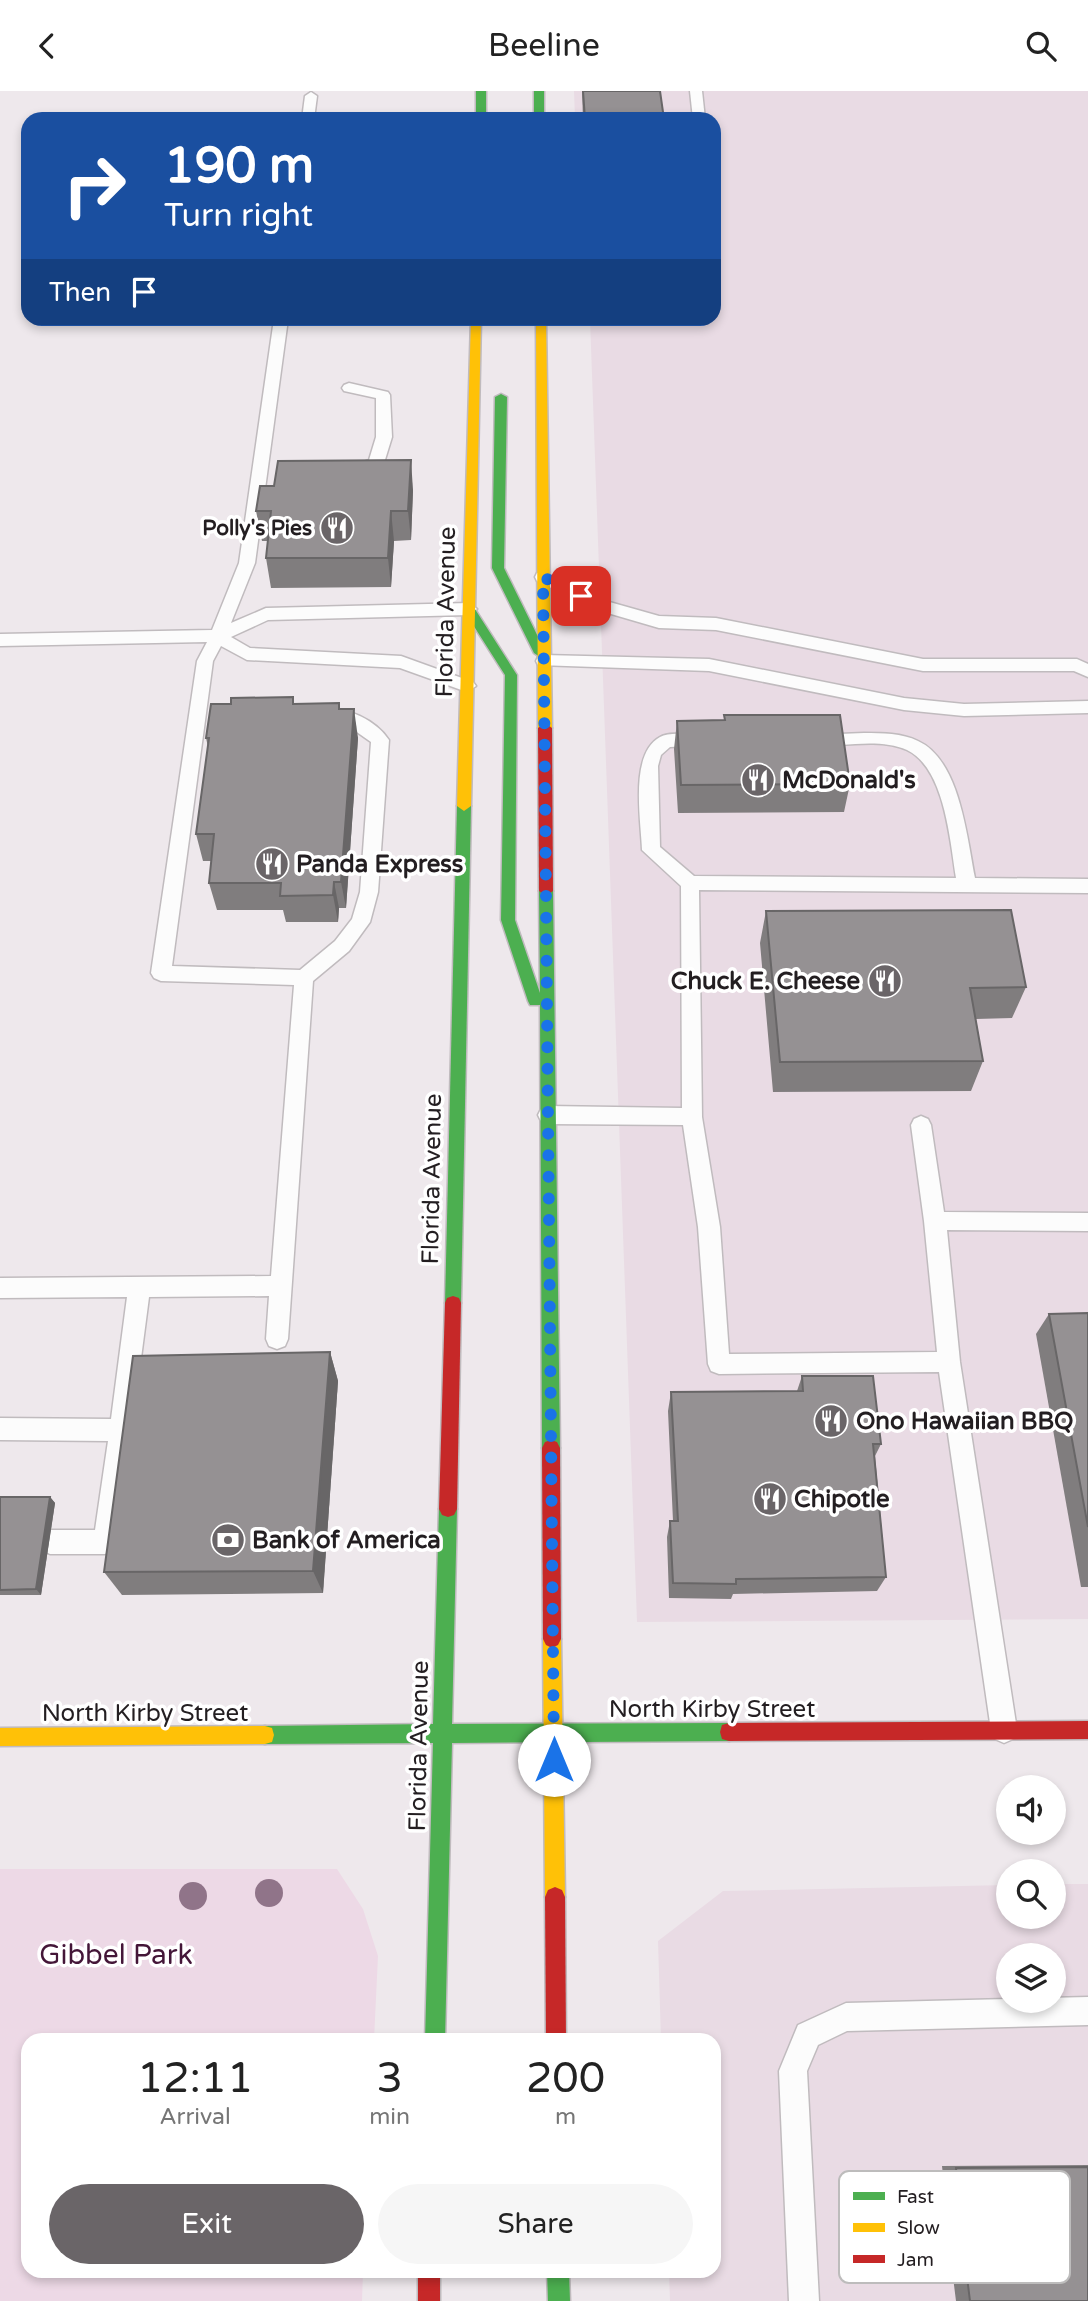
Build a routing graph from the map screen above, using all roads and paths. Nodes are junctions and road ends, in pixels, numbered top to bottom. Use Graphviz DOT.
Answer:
graph roads {
  1 [pos="481,91"];
  2 [pos="539,91"];
  3 [pos="696,91"];
  4 [pos="311,96"];
  5 [pos="309,112"];
  6 [pos="481,112"];
  7 [pos="539,112"];
  8 [pos="698,112"];
  9 [pos="280,326"];
  10 [pos="476,326"];
  11 [pos="541,326"];
  12 [pos="501,386"];
  13 [pos="349,388"];
  14 [pos="334,472"];
  15 [pos="543,577"];
  16 [pos="469,609"];
  17 [pos="218,636"];
  18 [pos="0,640"];
  19 [pos="544,661"];
  20 [pos="1088,671"];
  21 [pos="467,686"];
  22 [pos="1088,707"];
  23 [pos="316,715"];
  24 [pos="719,741"];
  25 [pos="799,741"];
  26 [pos="690,883"];
  27 [pos="967,885"];
  28 [pos="1088,886"];
  29 [pos="304,978"];
  30 [pos="547,1037"];
  31 [pos="548,1115"];
  32 [pos="692,1117"];
  33 [pos="921,1125"];
  34 [pos="935,1221"];
  35 [pos="1088,1222"];
  36 [pos="281,1286"];
  37 [pos="139,1287"];
  38 [pos="0,1288"];
  39 [pos="277,1339"];
  40 [pos="949,1362"];
  41 [pos="0,1429"];
  42 [pos="121,1430"];
  43 [pos="50,1542"];
  44 [pos="1004,1730"];
  45 [pos="1088,1730"];
  46 [pos="554,1732"];
  47 [pos="442,1733"];
  48 [pos="0,1737"];
  49 [pos="1088,2011"];
  50 [pos="435,2033"];
  51 [pos="556,2033"];
  52 [pos="429,2278"];
  53 [pos="558,2278"];
  54 [pos="429,2301"];
  55 [pos="559,2301"];
  56 [pos="804,2301"];
  1 -- 6 [label="main road"];
  2 -- 7 [label="main road"];
  3 -- 8 [label="lane"];
  4 -- 5 [label="lane"];
  9 -- 17 [label="lane"];
  10 -- 16 [label="main road, Florida Avenue"];
  11 -- 15 [label="main road"];
  12 -- 19 [label="main road"];
  13 -- 14 [label="lane"];
  15 -- 19 [label="main road"];
  15 -- 20 [label="lane"];
  16 -- 17 [label="lane"];
  16 -- 21 [label="main road, Florida Avenue"];
  16 -- 30 [label="main road"];
  17 -- 18 [label="lane"];
  17 -- 21 [label="lane"];
  17 -- 29 [label="lane"];
  19 -- 22 [label="lane"];
  19 -- 30 [label="main road"];
  21 -- 47 [label="main road, Florida Avenue"];
  23 -- 29 [label="lane"];
  24 -- 26 [label="lane"];
  25 -- 27 [label="lane"];
  26 -- 27 [label="lane"];
  26 -- 32 [label="lane"];
  27 -- 28 [label="lane"];
  29 -- 36 [label="lane"];
  30 -- 31 [label="main road"];
  31 -- 32 [label="lane"];
  31 -- 46 [label="main road"];
  32 -- 40 [label="lane"];
  33 -- 34 [label="lane"];
  34 -- 35 [label="lane"];
  34 -- 40 [label="lane"];
  36 -- 37 [label="lane"];
  36 -- 39 [label="lane"];
  37 -- 38 [label="lane"];
  37 -- 42 [label="lane"];
  40 -- 44 [label="lane"];
  41 -- 42 [label="lane"];
  42 -- 43 [label="lane"];
  44 -- 45 [label="main road, North Kirby Street"];
  44 -- 46 [label="main road, North Kirby Street"];
  46 -- 47 [label="main road, North Kirby Street"];
  46 -- 51 [label="main road"];
  47 -- 48 [label="main road, North Kirby Street"];
  47 -- 50 [label="main road, Florida Avenue"];
  49 -- 56 [label="lane"];
  52 -- 54 [label="main road"];
  53 -- 55 [label="main road"];
}
